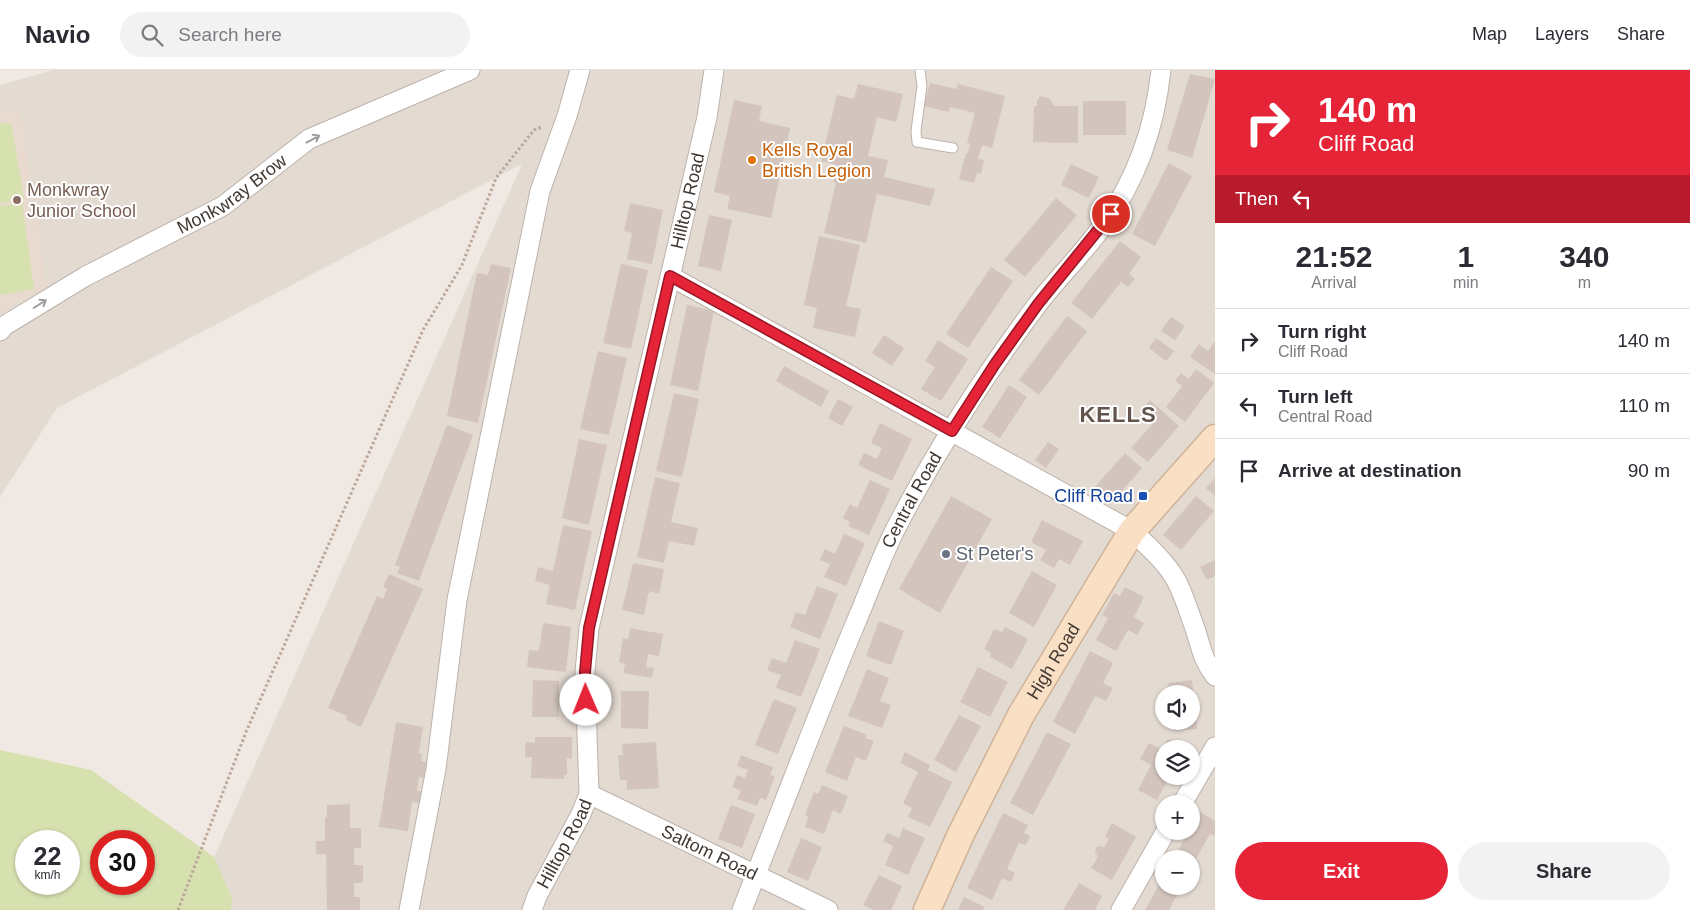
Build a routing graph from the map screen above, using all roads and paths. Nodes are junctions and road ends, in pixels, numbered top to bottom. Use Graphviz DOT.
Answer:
graph roads {
  1 [pos="470,70"];
  2 [pos="580,70"];
  3 [pos="714,70"];
  4 [pos="920,70"];
  5 [pos="1161,70"];
  6 [pos="567,116"];
  7 [pos="953,148"];
  8 [pos="670,276"];
  9 [pos="0,331"];
  10 [pos="952,431"];
  11 [pos="1215,438"];
  12 [pos="1132,531"];
  13 [pos="1215,676"];
  14 [pos="1215,748"];
  15 [pos="589,794"];
  16 [pos="1187,795"];
  17 [pos="1161,840"];
  18 [pos="756,875"];
  19 [pos="178,910"];
  20 [pos="409,910"];
  21 [pos="532,910"];
  22 [pos="742,910"];
  23 [pos="828,910"];
  24 [pos="927,910"];
  25 [pos="1121,910"];
  9 -- 1 [label="street, Monkwray Brow, one-way"];
  2 -- 6 [label="street"];
  3 -- 8 [label="street, Hilltop Road"];
  4 -- 7 [label="lane"];
  5 -- 10 [label="street, Central Road"];
  6 -- 19 [label="path"];
  6 -- 20 [label="street"];
  8 -- 10 [label="street"];
  8 -- 15 [label="street, Hilltop Road"];
  10 -- 12 [label="street"];
  10 -- 18 [label="street, Central Road"];
  11 -- 12 [label="street, High Road"];
  12 -- 13 [label="street"];
  12 -- 24 [label="street, High Road"];
  14 -- 16 [label="street"];
  15 -- 18 [label="street, Saltom Road"];
  15 -- 21 [label="street, Hilltop Road"];
  17 -- 25 [label="street"];
  18 -- 22 [label="street, Central Road"];
  18 -- 23 [label="street, Saltom Road"];
}
